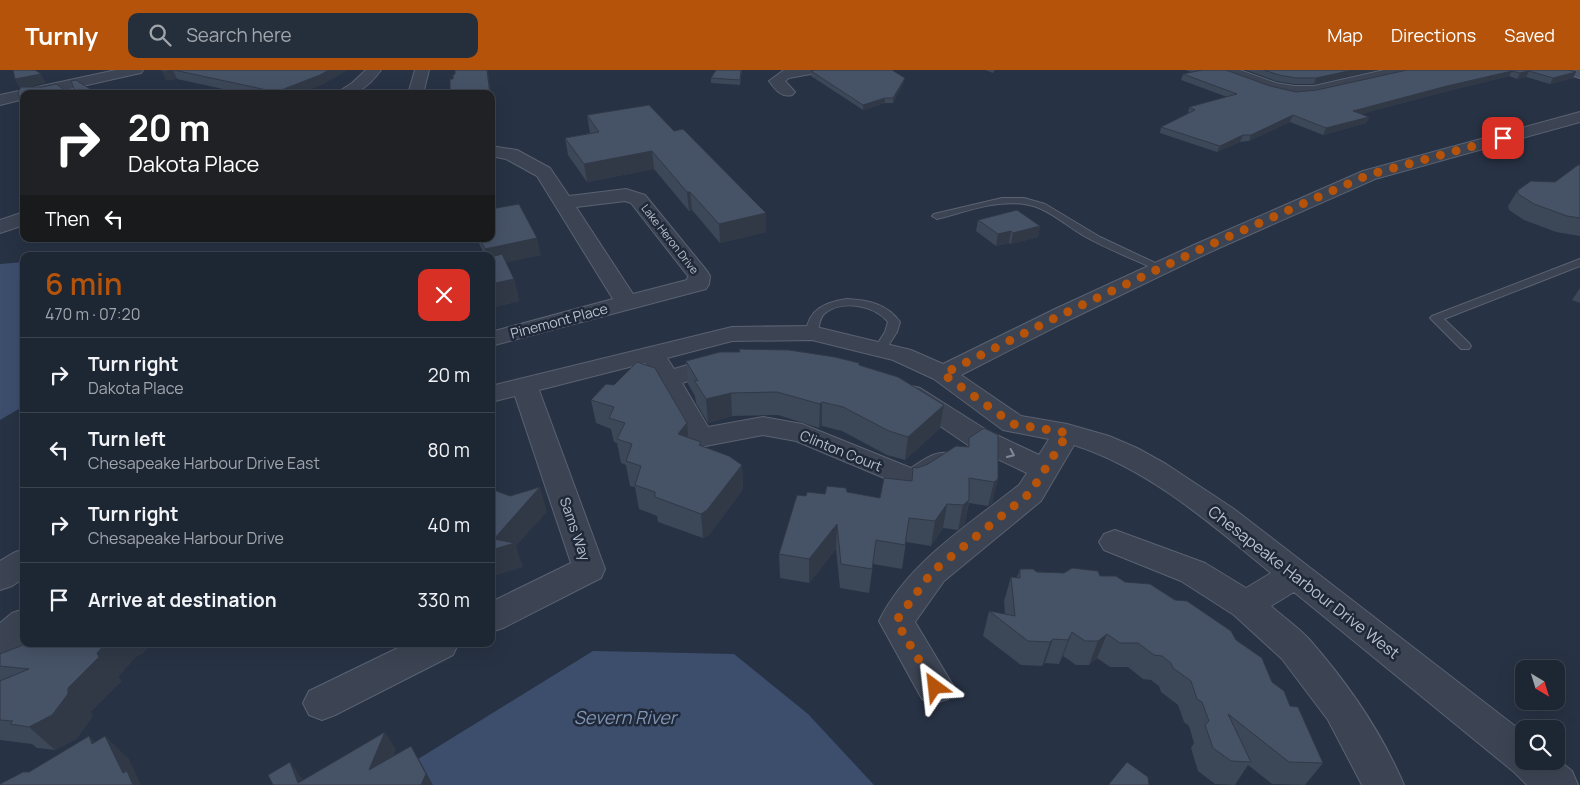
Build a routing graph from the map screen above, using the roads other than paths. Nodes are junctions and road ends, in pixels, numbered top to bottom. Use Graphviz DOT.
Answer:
graph roads {
  1 [pos="136,70"];
  2 [pos="374,70"];
  3 [pos="422,70"];
  4 [pos="811,70"];
  5 [pos="1227,70"];
  6 [pos="1403,70"];
  7 [pos="1567,70"];
  8 [pos="1580,74"];
  9 [pos="43,90"];
  10 [pos="349,90"];
  11 [pos="416,90"];
  12 [pos="787,92"];
  13 [pos="20,95"];
  14 [pos="0,100"];
  15 [pos="1580,117"];
  16 [pos="495,152"];
  17 [pos="563,203"];
  18 [pos="937,216"];
  19 [pos="20,220"];
  20 [pos="0,227"];
  21 [pos="1580,262"];
  22 [pos="1161,268"];
  23 [pos="627,302"];
  24 [pos="812,333"];
  25 [pos="495,338"];
  26 [pos="1465,346"];
  27 [pos="880,349"];
  28 [pos="652,354"];
  29 [pos="862,369"];
  30 [pos="943,374"];
  31 [pos="667,379"];
  32 [pos="888,380"];
  33 [pos="524,385"];
  34 [pos="495,393"];
  35 [pos="1068,433"];
  36 [pos="978,438"];
  37 [pos="1045,470"];
  38 [pos="1116,542"];
  39 [pos="20,564"];
  40 [pos="1296,574"];
  41 [pos="0,577"];
  42 [pos="1246,605"];
  43 [pos="495,616"];
  44 [pos="20,626"];
  45 [pos="434,647"];
  46 [pos="0,648"];
  47 [pos="935,687"];
  48 [pos="322,703"];
  49 [pos="1515,750"];
  50 [pos="1540,770"];
  51 [pos="1384,785"];
  52 [pos="1558,785"];
  1 -- 9 [label="street"];
  2 -- 10 [label="street"];
  3 -- 11 [label="street"];
  4 -- 12 [label="street"];
  5 -- 6 [label="street"];
  7 -- 8 [label="street"];
  13 -- 14 [label="street"];
  15 -- 22 [label="street"];
  16 -- 17 [label="street"];
  17 -- 23 [label="street"];
  17 -- 23 [label="street, Lake Heron Drive"];
  18 -- 22 [label="lane"];
  19 -- 20 [label="street"];
  21 -- 26 [label="lane"];
  22 -- 30 [label="street"];
  23 -- 25 [label="street, Pinemont Place"];
  24 -- 27 [label="street, Chesapeake Harbour Drive West"];
  24 -- 27 [label="lane"];
  24 -- 28 [label="street, Chesapeake Harbour Drive West"];
  27 -- 30 [label="street, Chesapeake Harbour Drive West"];
  28 -- 31 [label="street"];
  28 -- 33 [label="street, Chesapeake Harbour Drive West"];
  29 -- 31 [label="street"];
  30 -- 35 [label="street, Chesapeake Harbour Drive West"];
  31 -- 36 [label="street, Clinton Court"];
  32 -- 36 [label="street"];
  33 -- 34 [label="street, Chesapeake Harbour Drive West"];
  33 -- 43 [label="street, Sams Way"];
  35 -- 37 [label="street"];
  35 -- 40 [label="street, Chesapeake Harbour Drive West"];
  36 -- 37 [label="street, one-way"];
  37 -- 47 [label="street"];
  38 -- 42 [label="street"];
  39 -- 41 [label="street"];
  40 -- 42 [label="street"];
  40 -- 49 [label="street, Chesapeake Harbour Drive West"];
  42 -- 51 [label="street"];
  44 -- 46 [label="street"];
  45 -- 48 [label="street"];
  50 -- 52 [label="street"];
}
